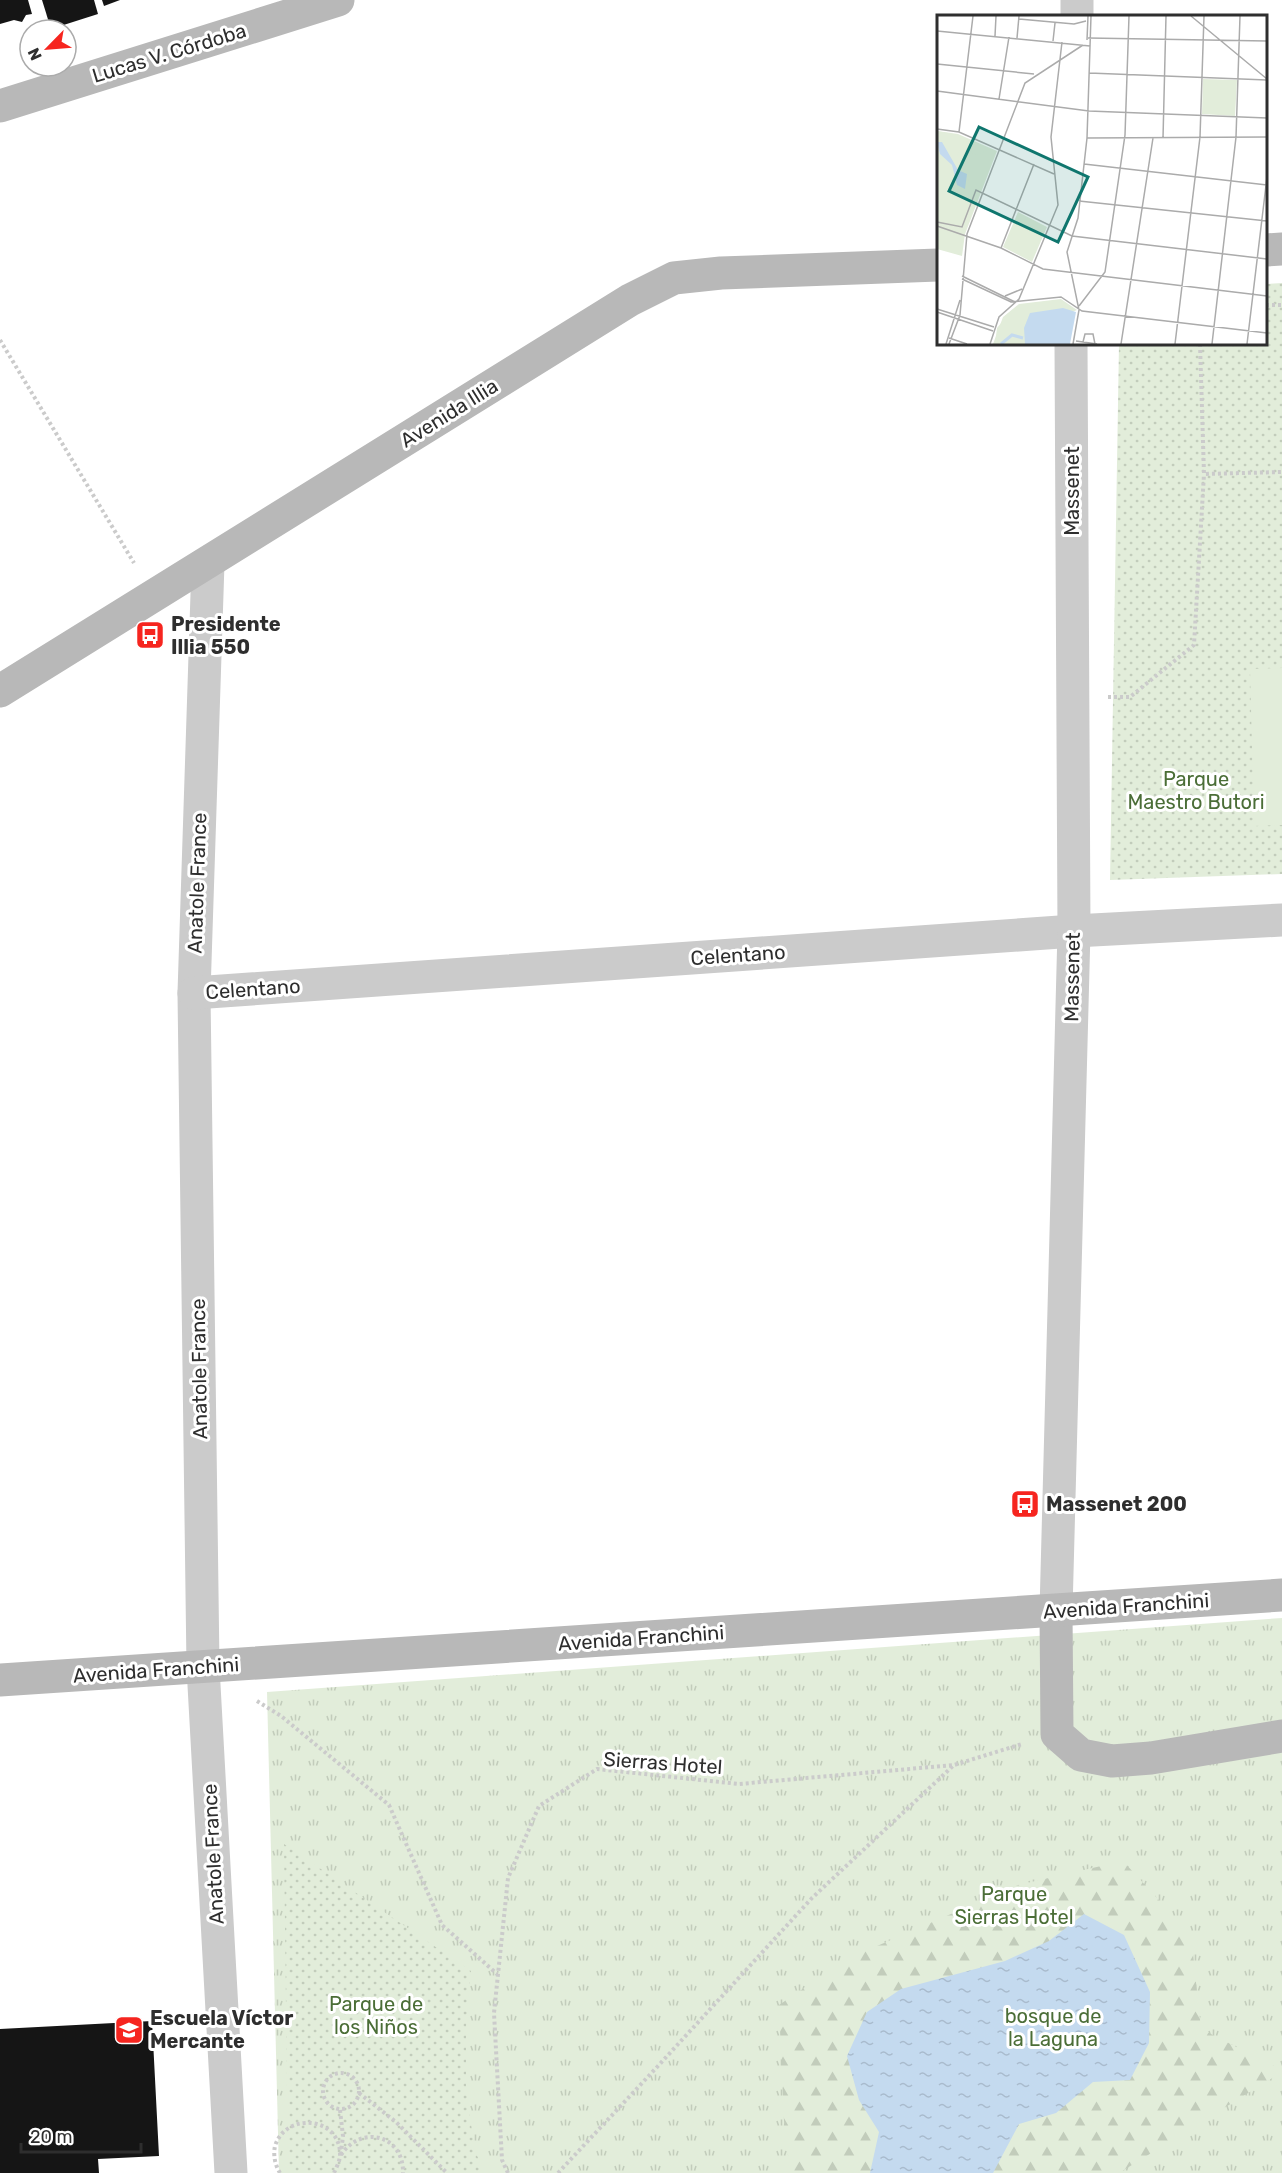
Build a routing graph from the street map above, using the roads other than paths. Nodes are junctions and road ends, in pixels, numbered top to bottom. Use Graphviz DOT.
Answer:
graph roads {
  1 [pos="338,0"];
  2 [pos="0,106"];
  3 [pos="1282,249"];
  4 [pos="1267,250"];
  5 [pos="937,265"];
  6 [pos="1071,345"];
  7 [pos="208,563"];
  8 [pos="0,691"];
  9 [pos="1282,920"];
  10 [pos="1074,931"];
  11 [pos="194,993"];
  12 [pos="1282,1595"];
  13 [pos="1056,1611"];
  14 [pos="203,1667"];
  15 [pos="0,1680"];
  16 [pos="1282,1736"];
  17 [pos="231,2173"];
  1 -- 2 [label="street, Lucas V. Córdoba"];
  3 -- 4 [label="street"];
  5 -- 7 [label="street, Avenida Illia"];
  6 -- 10 [label="street, Massenet"];
  7 -- 8 [label="street, Avenida Illia"];
  7 -- 11 [label="street, Anatole France"];
  9 -- 10 [label="street, Celentano"];
  10 -- 11 [label="street, Celentano"];
  10 -- 13 [label="street, Massenet"];
  11 -- 14 [label="street, Anatole France"];
  12 -- 13 [label="street, Avenida Franchini"];
  13 -- 14 [label="street, Avenida Franchini"];
  13 -- 16 [label="street"];
  14 -- 15 [label="street, Avenida Franchini"];
  14 -- 17 [label="street, Anatole France"];
}
